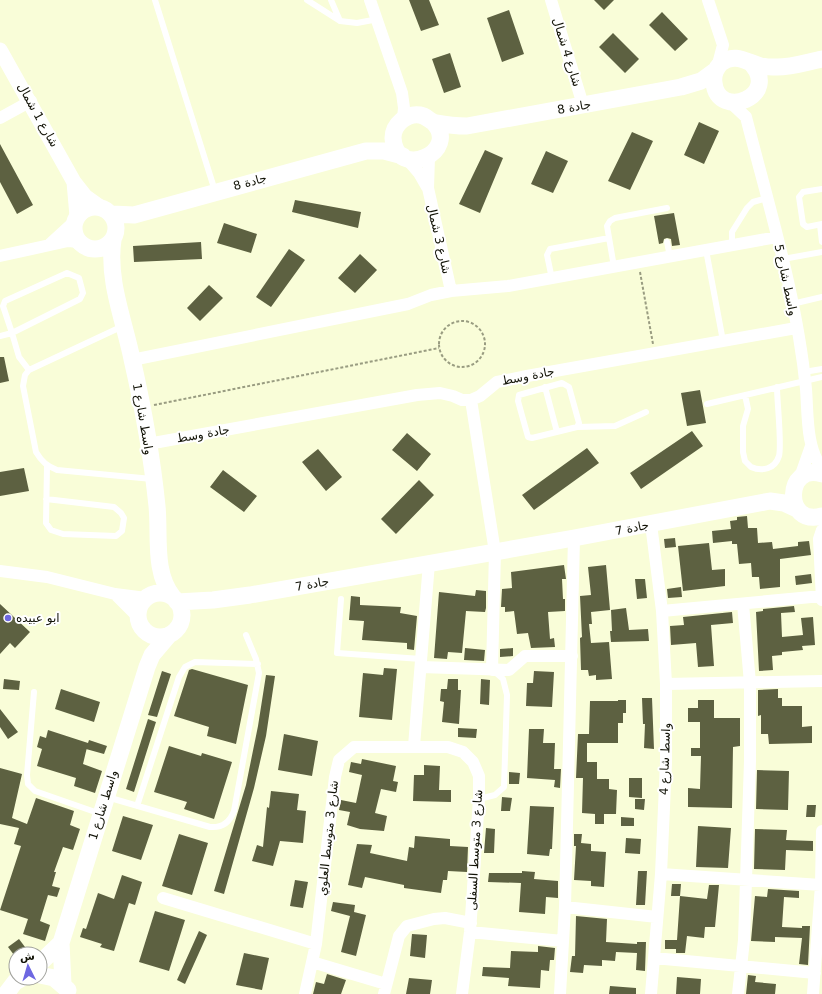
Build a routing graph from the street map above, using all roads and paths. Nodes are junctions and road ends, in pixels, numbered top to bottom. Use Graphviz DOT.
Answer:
graph roads {
  1 [pos="155,0"];
  2 [pos="307,0"];
  3 [pos="331,0"];
  4 [pos="370,0"];
  5 [pos="551,0"];
  6 [pos="708,0"];
  7 [pos="378,19"];
  8 [pos="340,21"];
  9 [pos="723,45"];
  10 [pos="0,50"];
  11 [pos="822,60"];
  12 [pos="747,61"];
  13 [pos="778,67"];
  14 [pos="716,70"];
  15 [pos="681,87"];
  16 [pos="756,88"];
  17 [pos="402,93"];
  18 [pos="726,100"];
  19 [pos="31,101"];
  20 [pos="584,105"];
  21 [pos="0,118"];
  22 [pos="746,118"];
  23 [pos="427,119"];
  24 [pos="400,122"];
  25 [pos="467,126"];
  26 [pos="366,150"];
  27 [pos="432,154"];
  28 [pos="405,158"];
  29 [pos="74,182"];
  30 [pos="428,188"];
  31 [pos="822,189"];
  32 [pos="215,191"];
  33 [pos="767,198"];
  34 [pos="105,210"];
  35 [pos="664,211"];
  36 [pos="134,215"];
  37 [pos="75,219"];
  38 [pos="821,225"];
  39 [pos="115,235"];
  40 [pos="777,237"];
  41 [pos="609,238"];
  42 [pos="667,242"];
  43 [pos="822,242"];
  44 [pos="49,244"];
  45 [pos="85,245"];
  46 [pos="732,246"];
  47 [pos="706,250"];
  48 [pos="822,252"];
  49 [pos="0,256"];
  50 [pos="670,257"];
  51 [pos="783,259"];
  52 [pos="638,263"];
  53 [pos="614,267"];
  54 [pos="112,277"];
  55 [pos="552,278"];
  56 [pos="451,291"];
  57 [pos="822,297"];
  58 [pos="792,304"];
  59 [pos="1,306"];
  60 [pos="124,325"];
  61 [pos="796,328"];
  62 [pos="12,333"];
  63 [pos="0,336"];
  64 [pos="723,341"];
  65 [pos="439,348"];
  66 [pos="654,353"];
  67 [pos="132,360"];
  68 [pos="822,369"];
  69 [pos="29,370"];
  70 [pos="552,371"];
  71 [pos="804,376"];
  72 [pos="822,378"];
  73 [pos="560,384"];
  74 [pos="548,387"];
  75 [pos="776,387"];
  76 [pos="746,395"];
  77 [pos="471,400"];
  78 [pos="707,404"];
  79 [pos="142,408"];
  80 [pos="646,412"];
  81 [pos="577,426"];
  82 [pos="557,432"];
  83 [pos="148,444"];
  84 [pos="812,446"];
  85 [pos="47,466"];
  86 [pos="822,468"];
  87 [pos="822,474"];
  88 [pos="154,479"];
  89 [pos="796,483"];
  90 [pos="46,499"];
  91 [pos="770,501"];
  92 [pos="809,514"];
  93 [pos="651,524"];
  94 [pos="821,534"];
  95 [pos="574,538"];
  96 [pos="495,552"];
  97 [pos="429,563"];
  98 [pos="160,564"];
  99 [pos="0,571"];
  100 [pos="115,594"];
  101 [pos="822,596"];
  102 [pos="148,597"];
  103 [pos="175,599"];
  104 [pos="225,599"];
  105 [pos="341,599"];
  106 [pos="822,600"];
  107 [pos="743,604"];
  108 [pos="662,611"];
  109 [pos="138,617"];
  110 [pos="174,630"];
  111 [pos="146,632"];
  112 [pos="246,635"];
  113 [pos="572,656"];
  114 [pos="421,663"];
  115 [pos="258,664"];
  116 [pos="146,667"];
  117 [pos="492,670"];
  118 [pos="822,681"];
  119 [pos="750,683"];
  120 [pos="666,684"];
  121 [pos="34,692"];
  122 [pos="414,746"];
  123 [pos="106,796"];
  124 [pos="479,799"];
  125 [pos="137,806"];
  126 [pos="101,814"];
  127 [pos="822,831"];
  128 [pos="660,874"];
  129 [pos="746,879"];
  130 [pos="821,885"];
  131 [pos="163,898"];
  132 [pos="565,907"];
  133 [pos="657,917"];
  134 [pos="470,927"];
  135 [pos="563,941"];
  136 [pos="61,943"];
  137 [pos="316,944"];
  138 [pos="48,955"];
  139 [pos="654,958"];
  140 [pos="312,962"];
  141 [pos="741,967"];
  142 [pos="815,973"];
  143 [pos="48,977"];
  144 [pos="13,986"];
  145 [pos="66,989"];
  146 [pos="385,989"];
  147 [pos="5,993"];
  148 [pos="305,994"];
  149 [pos="462,994"];
  150 [pos="560,994"];
  151 [pos="651,994"];
  152 [pos="738,994"];
  153 [pos="813,994"];
  1 -- 32 [label="lane"];
  2 -- 8 [label="lane"];
  3 -- 8 [label="lane"];
  4 -- 7 [label="street"];
  5 -- 20 [label="street, شارع 4 شمال"];
  6 -- 9 [label="street"];
  7 -- 8 [label="lane"];
  7 -- 17 [label="street"];
  9 -- 12 [label="street"];
  9 -- 14 [label="street"];
  10 -- 19 [label="street, شارع 1 شمال"];
  11 -- 13 [label="main road"];
  12 -- 13 [label="main road"];
  12 -- 14 [label="main road"];
  12 -- 16 [label="main road"];
  13 -- 16 [label="main road"];
  14 -- 15 [label="main road, جادة 8"];
  14 -- 18 [label="main road"];
  15 -- 18 [label="main road, جادة 8"];
  15 -- 20 [label="main road, جادة 8"];
  16 -- 18 [label="main road"];
  16 -- 22 [label="street"];
  17 -- 23 [label="street"];
  17 -- 24 [label="street"];
  18 -- 22 [label="street"];
  19 -- 21 [label="street"];
  19 -- 29 [label="street, شارع 1 شمال"];
  20 -- 25 [label="main road, جادة 8"];
  22 -- 33 [label="street, واسط شارع 5"];
  23 -- 24 [label="main road"];
  23 -- 25 [label="main road, جادة 8"];
  23 -- 27 [label="main road"];
  24 -- 26 [label="main road, جادة 8"];
  24 -- 28 [label="main road"];
  25 -- 27 [label="main road, جادة 8"];
  26 -- 28 [label="main road, جادة 8"];
  26 -- 32 [label="main road, جادة 8"];
  27 -- 28 [label="main road"];
  27 -- 30 [label="street, شارع 3 شمال"];
  28 -- 30 [label="street, شارع 3 شمال"];
  29 -- 34 [label="street, شارع 1 شمال"];
  29 -- 37 [label="street, شارع 1 شمال"];
  30 -- 56 [label="street, شارع 3 شمال"];
  31 -- 38 [label="lane"];
  32 -- 36 [label="main road, جادة 8"];
  33 -- 40 [label="street, واسط شارع 5"];
  33 -- 46 [label="lane"];
  34 -- 36 [label="main road, جادة 8"];
  34 -- 37 [label="main road"];
  34 -- 39 [label="main road"];
  35 -- 41 [label="lane"];
  36 -- 39 [label="main road, جادة 8"];
  37 -- 44 [label="street"];
  37 -- 45 [label="main road"];
  38 -- 43 [label="lane"];
  39 -- 45 [label="main road"];
  39 -- 54 [label="main road, واسط شارع 1"];
  40 -- 46 [label="street"];
  40 -- 51 [label="street, واسط شارع 5"];
  41 -- 53 [label="lane"];
  41 -- 55 [label="lane"];
  42 -- 50 [label="lane"];
  44 -- 45 [label="street"];
  44 -- 49 [label="street"];
  45 -- 54 [label="main road, واسط شارع 1"];
  46 -- 47 [label="street"];
  47 -- 50 [label="street"];
  47 -- 64 [label="lane"];
  48 -- 51 [label="lane"];
  50 -- 52 [label="street"];
  51 -- 58 [label="street, واسط شارع 5"];
  52 -- 53 [label="street"];
  52 -- 66 [label="path"];
  53 -- 55 [label="street"];
  54 -- 60 [label="main road, واسط شارع 1"];
  55 -- 56 [label="street"];
  56 -- 67 [label="street"];
  57 -- 58 [label="lane"];
  58 -- 61 [label="street, واسط شارع 5"];
  59 -- 62 [label="lane"];
  59 -- 62 [label="lane"];
  60 -- 67 [label="main road, واسط شارع 1"];
  60 -- 69 [label="lane"];
  61 -- 64 [label="street, جادة وسط"];
  61 -- 71 [label="street, واسط شارع 5"];
  62 -- 63 [label="lane"];
  62 -- 69 [label="lane"];
  64 -- 66 [label="street, جادة وسط"];
  65 -- 65 [label="path"];
  65 -- 79 [label="path"];
  66 -- 70 [label="street, جادة وسط"];
  67 -- 79 [label="main road, واسط شارع 1"];
  68 -- 71 [label="lane"];
  69 -- 85 [label="lane"];
  70 -- 73 [label="lane"];
  70 -- 74 [label="lane"];
  70 -- 77 [label="street, جادة وسط"];
  71 -- 72 [label="lane"];
  71 -- 75 [label="lane"];
  71 -- 84 [label="street, واسط شارع 5"];
  73 -- 74 [label="lane"];
  73 -- 81 [label="lane"];
  74 -- 82 [label="lane"];
  74 -- 82 [label="lane"];
  75 -- 76 [label="lane"];
  75 -- 76 [label="lane"];
  76 -- 78 [label="lane"];
  77 -- 83 [label="street, جادة وسط"];
  77 -- 96 [label="street"];
  79 -- 83 [label="main road, واسط شارع 1"];
  80 -- 81 [label="lane"];
  81 -- 82 [label="lane"];
  83 -- 88 [label="main road, واسط شارع 1"];
  84 -- 86 [label="street, واسط شارع 5"];
  84 -- 89 [label="street, واسط شارع 5"];
  85 -- 88 [label="lane"];
  85 -- 90 [label="lane"];
  87 -- 89 [label="main road, جادة 7"];
  88 -- 98 [label="main road, واسط شارع 1"];
  89 -- 91 [label="main road, جادة 7"];
  89 -- 92 [label="main road"];
  90 -- 90 [label="lane"];
  91 -- 92 [label="main road, جادة 7"];
  91 -- 93 [label="main road, جادة 7"];
  92 -- 94 [label="street"];
  93 -- 95 [label="main road, جادة 7"];
  93 -- 108 [label="street, واسط شارع 4"];
  94 -- 101 [label="street"];
  95 -- 96 [label="main road, جادة 7"];
  95 -- 113 [label="street"];
  96 -- 97 [label="main road, جادة 7"];
  96 -- 117 [label="street"];
  97 -- 104 [label="main road, جادة 7"];
  97 -- 114 [label="street"];
  98 -- 102 [label="main road, واسط شارع 1"];
  98 -- 103 [label="main road, واسط شارع 1"];
  99 -- 100 [label="street"];
  100 -- 102 [label="street"];
  100 -- 109 [label="street"];
  101 -- 106 [label="street"];
  101 -- 107 [label="street"];
  102 -- 103 [label="main road"];
  102 -- 109 [label="main road"];
  103 -- 104 [label="main road, جادة 7"];
  103 -- 110 [label="main road"];
  104 -- 110 [label="main road, جادة 7"];
  105 -- 114 [label="lane"];
  107 -- 108 [label="street"];
  107 -- 119 [label="street"];
  108 -- 120 [label="street, واسط شارع 4"];
  109 -- 111 [label="main road"];
  110 -- 111 [label="main road"];
  110 -- 116 [label="main road, واسط شارع 1"];
  111 -- 116 [label="main road, واسط شارع 1"];
  112 -- 115 [label="lane"];
  113 -- 117 [label="street"];
  113 -- 132 [label="street"];
  114 -- 117 [label="street"];
  114 -- 122 [label="street"];
  115 -- 125 [label="lane"];
  115 -- 125 [label="lane"];
  116 -- 123 [label="main road, واسط شارع 1"];
  117 -- 124 [label="lane"];
  118 -- 119 [label="street"];
  119 -- 120 [label="street"];
  119 -- 129 [label="street"];
  120 -- 128 [label="street, واسط شارع 4"];
  121 -- 126 [label="lane"];
  122 -- 124 [label="street, شارع 3 متوسط السفلى"];
  122 -- 137 [label="street, شارع 3 متوسط العلوي"];
  123 -- 125 [label="lane"];
  123 -- 126 [label="main road, واسط شارع 1"];
  124 -- 134 [label="street, شارع 3 متوسط السفلى"];
  126 -- 136 [label="main road, واسط شارع 1"];
  127 -- 130 [label="street"];
  128 -- 129 [label="street"];
  128 -- 133 [label="street, واسط شارع 4"];
  129 -- 130 [label="street"];
  129 -- 141 [label="street"];
  130 -- 142 [label="street"];
  131 -- 137 [label="street"];
  132 -- 133 [label="street"];
  132 -- 135 [label="street"];
  133 -- 139 [label="street, واسط شارع 4"];
  134 -- 135 [label="street"];
  134 -- 146 [label="street"];
  134 -- 149 [label="street, شارع 3 متوسط السفلى"];
  135 -- 150 [label="street"];
  136 -- 138 [label="main road, واسط شارع 1"];
  136 -- 145 [label="main road, واسط شارع 1"];
  137 -- 140 [label="street, شارع 3 متوسط العلوي"];
  139 -- 141 [label="street"];
  139 -- 151 [label="street, واسط شارع 4"];
  140 -- 146 [label="street"];
  140 -- 148 [label="street, شارع 3 متوسط العلوي"];
  141 -- 142 [label="street"];
  141 -- 152 [label="street"];
  142 -- 153 [label="street"];
  143 -- 145 [label="main road"];
  144 -- 147 [label="main road"];
}
